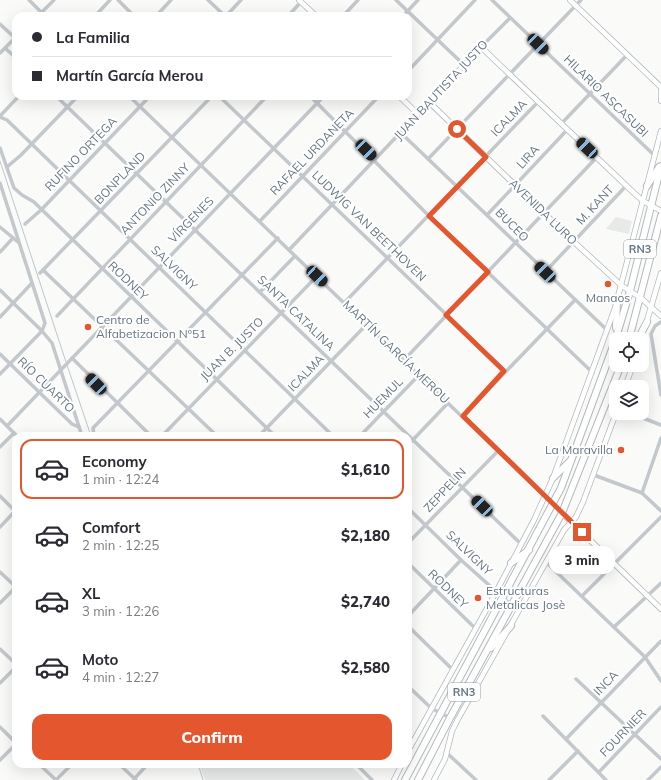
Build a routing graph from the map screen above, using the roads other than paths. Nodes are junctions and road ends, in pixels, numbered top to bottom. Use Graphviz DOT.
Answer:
graph roads {
  1 [pos="29,0"];
  2 [pos="54,0"];
  3 [pos="110,0"];
  4 [pos="118,0"];
  5 [pos="171,0"];
  6 [pos="208,0"];
  7 [pos="241,0"];
  8 [pos="358,0"];
  9 [pos="396,0"];
  10 [pos="418,0"];
  11 [pos="476,0"];
  12 [pos="492,0"];
  13 [pos="570,0"];
  14 [pos="581,0"];
  15 [pos="300,1"];
  16 [pos="576,5"];
  17 [pos="408,11"];
  18 [pos="42,12"];
  19 [pos="99,12"];
  20 [pos="130,12"];
  21 [pos="160,12"];
  22 [pos="222,12"];
  23 [pos="230,12"];
  24 [pos="291,12"];
  25 [pos="312,12"];
  26 [pos="347,12"];
  27 [pos="412,15"];
  28 [pos="510,18"];
  29 [pos="0,24"];
  30 [pos="12,34"];
  31 [pos="438,39"];
  32 [pos="12,40"];
  33 [pos="538,44"];
  34 [pos="481,47"];
  35 [pos="5,48"];
  36 [pos="0,53"];
  37 [pos="12,54"];
  38 [pos="627,55"];
  39 [pos="464,65"];
  40 [pos="412,67"];
  41 [pos="510,74"];
  42 [pos="661,89"];
  43 [pos="590,94"];
  44 [pos="15,100"];
  45 [pos="60,100"];
  46 [pos="74,100"];
  47 [pos="133,100"];
  48 [pos="146,100"];
  49 [pos="208,100"];
  50 [pos="223,100"];
  51 [pos="263,100"];
  52 [pos="314,100"];
  53 [pos="320,100"];
  54 [pos="375,100"];
  55 [pos="403,100"];
  56 [pos="661,101"];
  57 [pos="429,102"];
  58 [pos="538,102"];
  59 [pos="317,103"];
  60 [pos="68,107"];
  61 [pos="140,107"];
  62 [pos="418,114"];
  63 [pos="0,117"];
  64 [pos="244,120"];
  65 [pos="561,124"];
  66 [pos="457,129"];
  67 [pos="567,130"];
  68 [pos="346,131"];
  69 [pos="661,131"];
  70 [pos="401,133"];
  71 [pos="173,137"];
  72 [pos="105,143"];
  73 [pos="32,145"];
  74 [pos="0,148"];
  75 [pos="273,149"];
  76 [pos="654,156"];
  77 [pos="486,157"];
  78 [pos="597,158"];
  79 [pos="428,159"];
  80 [pos="375,160"];
  81 [pos="201,165"];
  82 [pos="661,165"];
  83 [pos="7,167"];
  84 [pos="137,174"];
  85 [pos="303,177"];
  86 [pos="69,181"];
  87 [pos="0,183"];
  88 [pos="457,186"];
  89 [pos="516,186"];
  90 [pos="626,186"];
  91 [pos="647,186"];
  92 [pos="231,193"];
  93 [pos="643,201"];
  94 [pos="166,202"];
  95 [pos="332,205"];
  96 [pos="651,206"];
  97 [pos="41,210"];
  98 [pos="661,211"];
  99 [pos="101,212"];
  100 [pos="545,213"];
  101 [pos="487,215"];
  102 [pos="429,216"];
  103 [pos="661,216"];
  104 [pos="260,221"];
  105 [pos="25,224"];
  106 [pos="0,227"];
  107 [pos="195,231"];
  108 [pos="16,235"];
  109 [pos="278,238"];
  110 [pos="12,239"];
  111 [pos="72,240"];
  112 [pos="130,240"];
  113 [pos="18,242"];
  114 [pos="574,242"];
  115 [pos="516,244"];
  116 [pos="289,250"];
  117 [pos="0,252"];
  118 [pos="295,256"];
  119 [pos="388,258"];
  120 [pos="159,268"];
  121 [pos="102,269"];
  122 [pos="488,272"];
  123 [pos="545,272"];
  124 [pos="661,274"];
  125 [pos="243,275"];
  126 [pos="317,276"];
  127 [pos="32,283"];
  128 [pos="622,286"];
  129 [pos="0,290"];
  130 [pos="630,291"];
  131 [pos="260,292"];
  132 [pos="131,297"];
  133 [pos="74,298"];
  134 [pos="641,298"];
  135 [pos="575,300"];
  136 [pos="345,302"];
  137 [pos="617,302"];
  138 [pos="13,303"];
  139 [pos="652,307"];
  140 [pos="206,313"];
  141 [pos="282,314"];
  142 [pos="446,315"];
  143 [pos="0,316"];
  144 [pos="57,316"];
  145 [pos="661,316"];
  146 [pos="647,322"];
  147 [pos="661,322"];
  148 [pos="367,324"];
  149 [pos="103,327"];
  150 [pos="547,328"];
  151 [pos="42,331"];
  152 [pos="608,331"];
  153 [pos="616,332"];
  154 [pos="618,332"];
  155 [pos="631,332"];
  156 [pos="642,332"];
  157 [pos="643,332"];
  158 [pos="178,342"];
  159 [pos="245,351"];
  160 [pos="0,354"];
  161 [pos="609,357"];
  162 [pos="72,358"];
  163 [pos="404,360"];
  164 [pos="331,361"];
  165 [pos="10,364"];
  166 [pos="60,370"];
  167 [pos="149,371"];
  168 [pos="504,371"];
  169 [pos="620,372"];
  170 [pos="593,373"];
  171 [pos="0,374"];
  172 [pos="419,375"];
  173 [pos="216,379"];
  174 [pos="39,392"];
  175 [pos="661,396"];
  176 [pos="295,399"];
  177 [pos="117,404"];
  178 [pos="448,404"];
  179 [pos="188,408"];
  180 [pos="384,412"];
  181 [pos="463,416"];
  182 [pos="0,419"];
  183 [pos="614,420"];
  184 [pos="648,420"];
  185 [pos="661,425"];
  186 [pos="7,426"];
  187 [pos="79,427"];
  188 [pos="267,428"];
  189 [pos="13,432"];
  190 [pos="81,432"];
  191 [pos="93,432"];
  192 [pos="147,432"];
  193 [pos="166,432"];
  194 [pos="213,432"];
  195 [pos="263,432"];
  196 [pos="271,432"];
  197 [pos="329,432"];
  198 [pos="364,432"];
  199 [pos="405,432"];
  200 [pos="12,435"];
  201 [pos="661,438"];
  202 [pos="413,440"];
  203 [pos="0,447"];
  204 [pos="498,451"];
  205 [pos="573,458"];
  206 [pos="594,475"];
  207 [pos="553,478"];
  208 [pos="462,487"];
  209 [pos="642,493"];
  210 [pos="0,496"];
  211 [pos="545,497"];
  212 [pos="554,506"];
  213 [pos="12,507"];
  214 [pos="661,511"];
  215 [pos="412,512"];
  216 [pos="562,513"];
  217 [pos="12,515"];
  218 [pos="661,517"];
  219 [pos="572,521"];
  220 [pos="426,525"];
  221 [pos="0,526"];
  222 [pos="412,539"];
  223 [pos="521,544"];
  224 [pos="530,549"];
  225 [pos="461,560"];
  226 [pos="547,562"];
  227 [pos="511,563"];
  228 [pos="614,564"];
  229 [pos="412,568"];
  230 [pos="0,572"];
  231 [pos="12,583"];
  232 [pos="661,583"];
  233 [pos="435,590"];
  234 [pos="12,591"];
  235 [pos="496,592"];
  236 [pos="582,596"];
  237 [pos="647,596"];
  238 [pos="503,599"];
  239 [pos="0,603"];
  240 [pos="511,606"];
  241 [pos="661,609"];
  242 [pos="518,611"];
  243 [pos="412,612"];
  244 [pos="511,626"];
  245 [pos="614,627"];
  246 [pos="475,628"];
  247 [pos="412,630"];
  248 [pos="661,641"];
  249 [pos="0,649"];
  250 [pos="483,656"];
  251 [pos="645,657"];
  252 [pos="12,661"];
  253 [pos="452,669"];
  254 [pos="12,670"];
  255 [pos="576,679"];
  256 [pos="661,681"];
  257 [pos="0,683"];
  258 [pos="412,690"];
  259 [pos="602,702"];
  260 [pos="661,707"];
  261 [pos="431,708"];
  262 [pos="441,714"];
  263 [pos="543,716"];
  264 [pos="450,718"];
  265 [pos="0,727"];
  266 [pos="635,734"];
  267 [pos="12,739"];
  268 [pos="566,739"];
  269 [pos="412,744"];
  270 [pos="12,747"];
  271 [pos="578,751"];
  272 [pos="448,753"];
  273 [pos="661,759"];
  274 [pos="0,760"];
  275 [pos="412,766"];
  276 [pos="661,767"];
  277 [pos="43,768"];
  278 [pos="68,768"];
  279 [pos="124,768"];
  280 [pos="144,768"];
  281 [pos="360,768"];
  282 [pos="400,768"];
  283 [pos="411,768"];
  284 [pos="599,772"];
  285 [pos="405,778"];
  286 [pos="134,779"];
  287 [pos="56,780"];
  288 [pos="372,780"];
  289 [pos="394,780"];
  290 [pos="418,780"];
  291 [pos="434,780"];
  292 [pos="476,780"];
  293 [pos="549,780"];
  294 [pos="606,780"];
  295 [pos="648,780"];
  1 -- 18 [label="street"];
  2 -- 18 [label="street"];
  3 -- 19 [label="street"];
  4 -- 20 [label="street"];
  5 -- 21 [label="street"];
  6 -- 22 [label="street"];
  7 -- 23 [label="street"];
  8 -- 26 [label="street"];
  9 -- 17 [label="street"];
  10 -- 17 [label="street"];
  11 -- 31 [label="street"];
  12 -- 28 [label="street, HILARIO ASCASUBI"];
  13 -- 16 [label="street"];
  14 -- 16 [label="street"];
  15 -- 24 [label="street"];
  15 -- 25 [label="street"];
  16 -- 33 [label="street"];
  16 -- 38 [label="street"];
  27 -- 31 [label="street"];
  28 -- 33 [label="street, HILARIO ASCASUBI"];
  28 -- 34 [label="street, JUAN BAUTISTA JUSTO"];
  29 -- 30 [label="street"];
  31 -- 39 [label="street"];
  31 -- 40 [label="street"];
  32 -- 35 [label="street"];
  33 -- 41 [label="street"];
  33 -- 43 [label="street, HILARIO ASCASUBI"];
  34 -- 39 [label="street, JUAN BAUTISTA JUSTO"];
  34 -- 41 [label="street"];
  35 -- 36 [label="street"];
  35 -- 37 [label="street"];
  38 -- 42 [label="street"];
  38 -- 43 [label="street"];
  39 -- 57 [label="street, JUAN BAUTISTA JUSTO"];
  41 -- 58 [label="street"];
  41 -- 66 [label="street"];
  42 -- 56 [label="street"];
  43 -- 65 [label="street"];
  43 -- 76 [label="street, HILARIO ASCASUBI"];
  44 -- 63 [label="street"];
  45 -- 60 [label="street, SANTA CATALINA"];
  46 -- 60 [label="street"];
  47 -- 61 [label="street, MARTÍN GARCÍA MEROU"];
  48 -- 61 [label="street, RUFINO ORTEGA"];
  49 -- 71 [label="street, BONPLAND"];
  50 -- 64 [label="street, LUDWIG VAN BEETHOVEN"];
  51 -- 64 [label="street, ANTONIO ZINNY"];
  52 -- 59 [label="street"];
  53 -- 59 [label="street, VÍRGENES"];
  54 -- 68 [label="street, RAFAEL URDANETA"];
  55 -- 62 [label="street"];
  57 -- 62 [label="street, JUAN BAUTISTA JUSTO"];
  57 -- 66 [label="street, AVENIDA LURO"];
  58 -- 65 [label="street"];
  58 -- 77 [label="street, ICALMA"];
  59 -- 68 [label="street"];
  59 -- 75 [label="street, VÍRGENES"];
  60 -- 72 [label="street, SANTA CATALINA"];
  60 -- 73 [label="street"];
  61 -- 71 [label="street, MARTÍN GARCÍA MEROU"];
  61 -- 72 [label="street, RUFINO ORTEGA"];
  62 -- 70 [label="street, JUAN BAUTISTA JUSTO"];
  63 -- 73 [label="street, SALVIGNY"];
  64 -- 75 [label="street, LUDWIG VAN BEETHOVEN"];
  64 -- 81 [label="street, ANTONIO ZINNY"];
  65 -- 67 [label="street"];
  66 -- 77 [label="street, AVENIDA LURO"];
  66 -- 79 [label="street"];
  67 -- 78 [label="street"];
  67 -- 89 [label="street, LIRA"];
  68 -- 80 [label="street"];
  68 -- 85 [label="street, RAFAEL URDANETA"];
  69 -- 76 [label="street"];
  70 -- 79 [label="street, BUCEO"];
  70 -- 80 [label="street, JUAN BAUTISTA JUSTO"];
  71 -- 81 [label="street, MARTÍN GARCÍA MEROU"];
  71 -- 84 [label="street, BONPLAND"];
  72 -- 84 [label="street, SANTA CATALINA"];
  72 -- 86 [label="street, RUFINO ORTEGA"];
  73 -- 83 [label="street"];
  73 -- 86 [label="street, SALVIGNY"];
  74 -- 83 [label="street, RODNEY"];
  75 -- 85 [label="street, LUDWIG VAN BEETHOVEN"];
  75 -- 92 [label="street, VÍRGENES"];
  76 -- 91 [label="street"];
  77 -- 88 [label="street, ICALMA"];
  77 -- 89 [label="street, AVENIDA LURO"];
  78 -- 90 [label="street"];
  78 -- 100 [label="street, HUEMUL"];
  79 -- 88 [label="street, BUCEO"];
  80 -- 95 [label="street, JUAN BAUTISTA JUSTO"];
  80 -- 102 [label="street"];
  81 -- 92 [label="street, MARTÍN GARCÍA MEROU"];
  81 -- 94 [label="street, ANTONIO ZINNY"];
  82 -- 91 [label="highway"];
  82 -- 96 [label="highway, RN3"];
  83 -- 97 [label="street, RODNEY"];
  84 -- 94 [label="street, SANTA CATALINA"];
  84 -- 99 [label="street, BONPLAND"];
  85 -- 95 [label="street, LUDWIG VAN BEETHOVEN"];
  85 -- 104 [label="street, RAFAEL URDANETA"];
  86 -- 97 [label="street, RUFINO ORTEGA"];
  86 -- 99 [label="street, SALVIGNY"];
  87 -- 108 [label="street"];
  88 -- 101 [label="street, BUCEO"];
  88 -- 102 [label="street, ICALMA"];
  89 -- 100 [label="street, AVENIDA LURO"];
  89 -- 101 [label="street, LIRA"];
  90 -- 93 [label="street"];
  90 -- 114 [label="street, M. KANT"];
  91 -- 93 [label="street"];
  92 -- 104 [label="street, MARTÍN GARCÍA MEROU"];
  92 -- 107 [label="street, VÍRGENES"];
  93 -- 96 [label="street"];
  93 -- 128 [label="street"];
  94 -- 107 [label="street, SANTA CATALINA"];
  94 -- 112 [label="street, ANTONIO ZINNY"];
  95 -- 116 [label="street, JUAN BAUTISTA JUSTO"];
  95 -- 119 [label="street, LUDWIG VAN BEETHOVEN"];
  96 -- 98 [label="street"];
  96 -- 130 [label="highway, RN3"];
  97 -- 105 [label="street, RUFINO ORTEGA"];
  97 -- 111 [label="street, RODNEY"];
  99 -- 111 [label="street, BONPLAND"];
  99 -- 112 [label="street, SALVIGNY"];
  100 -- 114 [label="street, AVENIDA LURO"];
  100 -- 115 [label="street, HUEMUL"];
  101 -- 115 [label="street, BUCEO"];
  102 -- 119 [label="street, ICALMA"];
  102 -- 122 [label="street"];
  103 -- 134 [label="highway, RN3"];
  104 -- 109 [label="street, MARTÍN GARCÍA MEROU"];
  106 -- 110 [label="street"];
  107 -- 120 [label="street, VÍRGENES"];
  107 -- 125 [label="street, SANTA CATALINA"];
  108 -- 110 [label="street"];
  108 -- 113 [label="street"];
  109 -- 116 [label="street, MARTÍN GARCÍA MEROU"];
  109 -- 125 [label="street"];
  110 -- 113 [label="street"];
  110 -- 117 [label="street"];
  111 -- 121 [label="street, RODNEY"];
  111 -- 133 [label="street, BONPLAND"];
  112 -- 120 [label="street, SALVIGNY"];
  112 -- 121 [label="street, ANTONIO ZINNY"];
  113 -- 127 [label="street"];
  114 -- 123 [label="street, M. KANT"];
  114 -- 128 [label="street, AVENIDA LURO"];
  115 -- 122 [label="street, HUEMUL"];
  115 -- 123 [label="street, BUCEO"];
  116 -- 118 [label="street, MARTÍN GARCÍA MEROU"];
  118 -- 126 [label="street, MARTÍN GARCÍA MEROU"];
  118 -- 131 [label="street"];
  119 -- 136 [label="street, ICALMA"];
  119 -- 142 [label="street, LUDWIG VAN BEETHOVEN"];
  120 -- 132 [label="street, VÍRGENES"];
  120 -- 140 [label="street, SALVIGNY"];
  121 -- 132 [label="street, RODNEY"];
  121 -- 133 [label="street, ANTONIO ZINNY"];
  122 -- 142 [label="street, HUEMUL"];
  122 -- 150 [label="street"];
  123 -- 135 [label="street, BUCEO"];
  124 -- 139 [label="street"];
  125 -- 131 [label="street, SANTA CATALINA"];
  125 -- 140 [label="street"];
  126 -- 136 [label="street, MARTÍN GARCÍA MEROU"];
  126 -- 141 [label="street, JUAN B. JUSTO"];
  127 -- 138 [label="street"];
  127 -- 151 [label="street"];
  128 -- 130 [label="street, AVENIDA LURO"];
  128 -- 137 [label="street"];
  129 -- 138 [label="street"];
  130 -- 134 [label="street, AVENIDA LURO"];
  130 -- 154 [label="highway, RN3"];
  131 -- 141 [label="street, SANTA CATALINA"];
  132 -- 149 [label="street, VÍRGENES"];
  132 -- 158 [label="street, RODNEY"];
  133 -- 144 [label="street, ANTONIO ZINNY"];
  133 -- 149 [label="street"];
  134 -- 139 [label="street, AVENIDA LURO"];
  134 -- 155 [label="highway, RN3"];
  135 -- 150 [label="street"];
  135 -- 152 [label="street, BUCEO"];
  136 -- 148 [label="street, MARTÍN GARCÍA MEROU"];
  137 -- 152 [label="street"];
  137 -- 153 [label="highway"];
  138 -- 143 [label="street"];
  138 -- 151 [label="street"];
  139 -- 145 [label="street, AVENIDA LURO"];
  139 -- 146 [label="street"];
  140 -- 158 [label="street"];
  140 -- 159 [label="street, SALVIGNY"];
  141 -- 159 [label="street, JUAN B. JUSTO"];
  141 -- 164 [label="street, SANTA CATALINA"];
  142 -- 163 [label="street, HUEMUL"];
  142 -- 168 [label="street, LUDWIG VAN BEETHOVEN"];
  146 -- 156 [label="highway"];
  146 -- 157 [label="street"];
  147 -- 175 [label="street"];
  148 -- 163 [label="street, MARTÍN GARCÍA MEROU"];
  148 -- 164 [label="street, ICALMA"];
  149 -- 162 [label="street, VÍRGENES"];
  149 -- 167 [label="street"];
  150 -- 168 [label="street"];
  150 -- 170 [label="street"];
  151 -- 165 [label="street"];
  151 -- 166 [label="street"];
  152 -- 170 [label="street"];
  158 -- 167 [label="street"];
  158 -- 173 [label="street, RODNEY"];
  159 -- 173 [label="street, JUAN B. JUSTO"];
  159 -- 176 [label="street, SALVIGNY"];
  160 -- 165 [label="street, RÍO CUARTO"];
  161 -- 205 [label="highway, RN3"];
  162 -- 166 [label="street, VÍRGENES"];
  162 -- 177 [label="street"];
  163 -- 172 [label="street, MARTÍN GARCÍA MEROU"];
  164 -- 176 [label="street, ICALMA"];
  164 -- 180 [label="street, SANTA CATALINA"];
  165 -- 171 [label="street"];
  165 -- 174 [label="street, RÍO CUARTO"];
  166 -- 174 [label="street"];
  166 -- 187 [label="street"];
  167 -- 177 [label="street"];
  167 -- 179 [label="street"];
  168 -- 181 [label="street"];
  169 -- 216 [label="highway, RN3"];
  170 -- 207 [label="street"];
  172 -- 178 [label="street, MARTÍN GARCÍA MEROU"];
  172 -- 180 [label="street, HUEMUL"];
  173 -- 179 [label="street, JUAN B. JUSTO"];
  173 -- 188 [label="street, RODNEY"];
  174 -- 186 [label="street"];
  174 -- 187 [label="street, RÍO CUARTO"];
  176 -- 188 [label="street, ICALMA"];
  176 -- 197 [label="street, SALVIGNY"];
  177 -- 191 [label="street"];
  177 -- 192 [label="street"];
  178 -- 181 [label="street, MARTÍN GARCÍA MEROU"];
  178 -- 202 [label="street"];
  179 -- 193 [label="street, JUAN B. JUSTO"];
  179 -- 194 [label="street"];
  180 -- 198 [label="street, HUEMUL"];
  180 -- 199 [label="street, SANTA CATALINA"];
  181 -- 204 [label="street, MARTÍN GARCÍA MEROU"];
  182 -- 186 [label="street"];
  183 -- 206 [label="street"];
  184 -- 185 [label="street"];
  186 -- 189 [label="street"];
  187 -- 190 [label="street"];
  188 -- 195 [label="street, ICALMA"];
  188 -- 196 [label="street, RODNEY"];
  200 -- 203 [label="street"];
  201 -- 209 [label="street"];
  202 -- 208 [label="street, SANTA CATALINA"];
  204 -- 208 [label="street, ZEPPELIN"];
  204 -- 211 [label="street, MARTÍN GARCÍA MEROU"];
  205 -- 207 [label="highway"];
  205 -- 212 [label="highway, RN3"];
  206 -- 209 [label="street"];
  206 -- 219 [label="street"];
  207 -- 211 [label="street"];
  208 -- 220 [label="street, ZEPPELIN"];
  208 -- 223 [label="street, SANTA CATALINA"];
  209 -- 214 [label="street"];
  210 -- 213 [label="street"];
  211 -- 212 [label="street, MARTÍN GARCÍA MEROU"];
  211 -- 223 [label="street"];
  212 -- 216 [label="street, MARTÍN GARCÍA MEROU"];
  212 -- 224 [label="highway, RN3"];
  215 -- 220 [label="street, SALVIGNY"];
  216 -- 219 [label="street, MARTÍN GARCÍA MEROU"];
  216 -- 240 [label="highway, RN3"];
  217 -- 221 [label="street"];
  218 -- 228 [label="street"];
  219 -- 226 [label="street"];
  219 -- 228 [label="street, MARTÍN GARCÍA MEROU"];
  220 -- 222 [label="street, ZEPPELIN"];
  220 -- 225 [label="street, SALVIGNY"];
  223 -- 227 [label="street"];
  224 -- 227 [label="highway"];
  224 -- 238 [label="highway, RN3"];
  225 -- 233 [label="street"];
  225 -- 235 [label="street, SALVIGNY"];
  226 -- 236 [label="street"];
  226 -- 242 [label="street"];
  227 -- 235 [label="street"];
  228 -- 236 [label="street"];
  228 -- 237 [label="street, MARTÍN GARCÍA MEROU"];
  229 -- 233 [label="street, RODNEY"];
  230 -- 231 [label="street"];
  232 -- 237 [label="street"];
  233 -- 243 [label="street"];
  233 -- 246 [label="street, RODNEY"];
  234 -- 239 [label="street"];
  235 -- 238 [label="street, SALVIGNY"];
  235 -- 246 [label="street"];
  236 -- 245 [label="street"];
  237 -- 241 [label="street, MARTÍN GARCÍA MEROU"];
  237 -- 245 [label="street"];
  238 -- 240 [label="street, SALVIGNY"];
  238 -- 262 [label="highway, RN3"];
  240 -- 242 [label="street, SALVIGNY"];
  240 -- 250 [label="highway, RN3"];
  242 -- 244 [label="street"];
  244 -- 250 [label="highway"];
  244 -- 272 [label="street"];
  245 -- 251 [label="street"];
  246 -- 253 [label="street"];
  247 -- 253 [label="street"];
  248 -- 251 [label="street, INCA"];
  249 -- 252 [label="street"];
  250 -- 264 [label="highway, RN3"];
  251 -- 256 [label="street"];
  251 -- 259 [label="street, INCA"];
  253 -- 261 [label="street"];
  254 -- 257 [label="street"];
  255 -- 259 [label="street"];
  258 -- 261 [label="street"];
  259 -- 266 [label="street"];
  259 -- 268 [label="street, INCA"];
  260 -- 266 [label="street, FOURNIER"];
  261 -- 262 [label="street"];
  261 -- 269 [label="street"];
  262 -- 264 [label="street"];
  262 -- 275 [label="highway, RN3"];
  263 -- 268 [label="street"];
  264 -- 290 [label="highway, RN3"];
  265 -- 267 [label="street"];
  266 -- 273 [label="street"];
  266 -- 284 [label="street, FOURNIER"];
  268 -- 271 [label="street"];
  270 -- 274 [label="street"];
  271 -- 284 [label="street"];
  271 -- 293 [label="street"];
  272 -- 291 [label="street"];
  272 -- 292 [label="street"];
  276 -- 295 [label="street"];
  277 -- 287 [label="street"];
  278 -- 287 [label="street"];
  279 -- 286 [label="street"];
  280 -- 286 [label="street"];
  281 -- 288 [label="street"];
  282 -- 289 [label="street"];
  283 -- 285 [label="highway, RN3"];
  284 -- 294 [label="street"];
}
